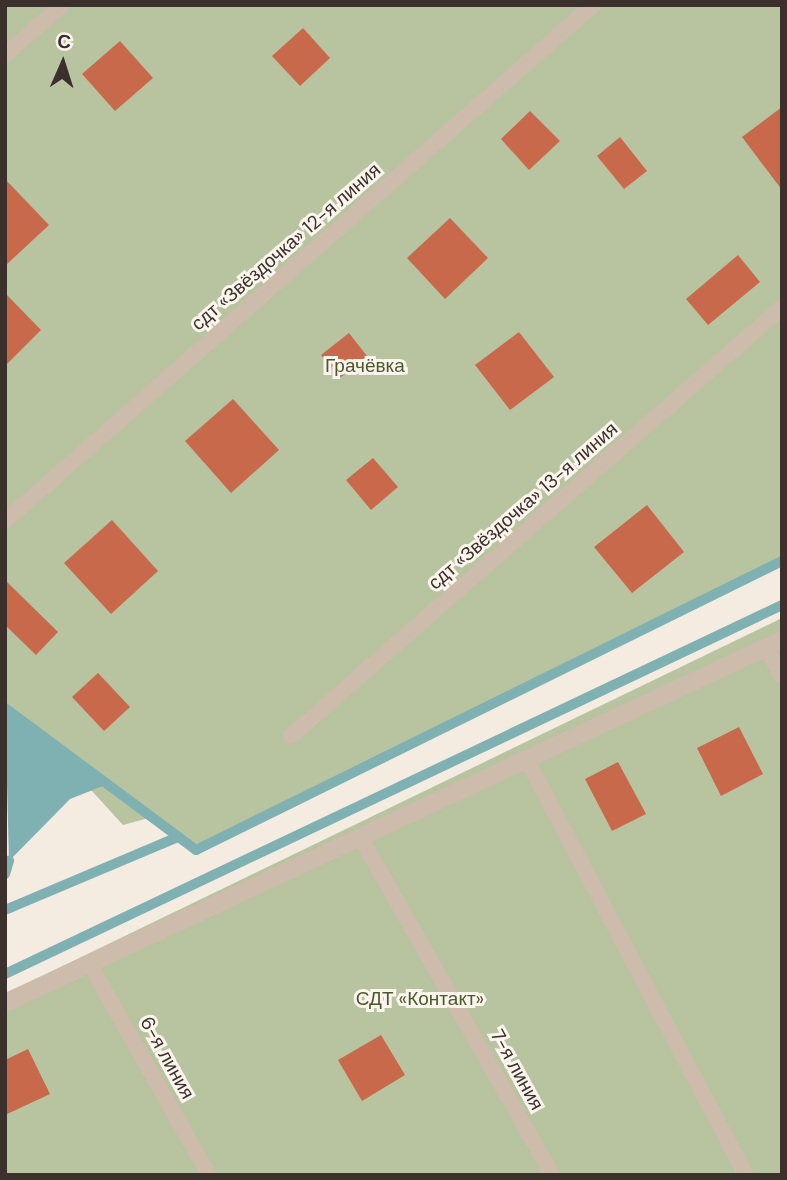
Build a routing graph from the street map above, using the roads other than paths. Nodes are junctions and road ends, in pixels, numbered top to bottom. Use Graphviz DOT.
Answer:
graph roads {
  1 [pos="62,5"];
  2 [pos="593,5"];
  3 [pos="5,55"];
  4 [pos="782,307"];
  5 [pos="5,521"];
  6 [pos="774,644"];
  7 [pos="782,677"];
  8 [pos="291,736"];
  9 [pos="528,762"];
  10 [pos="362,840"];
  11 [pos="89,963"];
  12 [pos="5,1003"];
  13 [pos="209,1175"];
  14 [pos="552,1175"];
  15 [pos="746,1175"];
  1 -- 3 [label="lane"];
  2 -- 5 [label="lane, сдт «Звёздочка» 12-я линия"];
  4 -- 8 [label="lane, сдт «Звёздочка» 13-я линия"];
  6 -- 7 [label="lane"];
  6 -- 9 [label="street"];
  9 -- 10 [label="street"];
  9 -- 15 [label="lane"];
  10 -- 11 [label="street"];
  10 -- 14 [label="lane, 7-я линия"];
  11 -- 12 [label="street"];
  11 -- 13 [label="lane, 6-я линия"];
}
